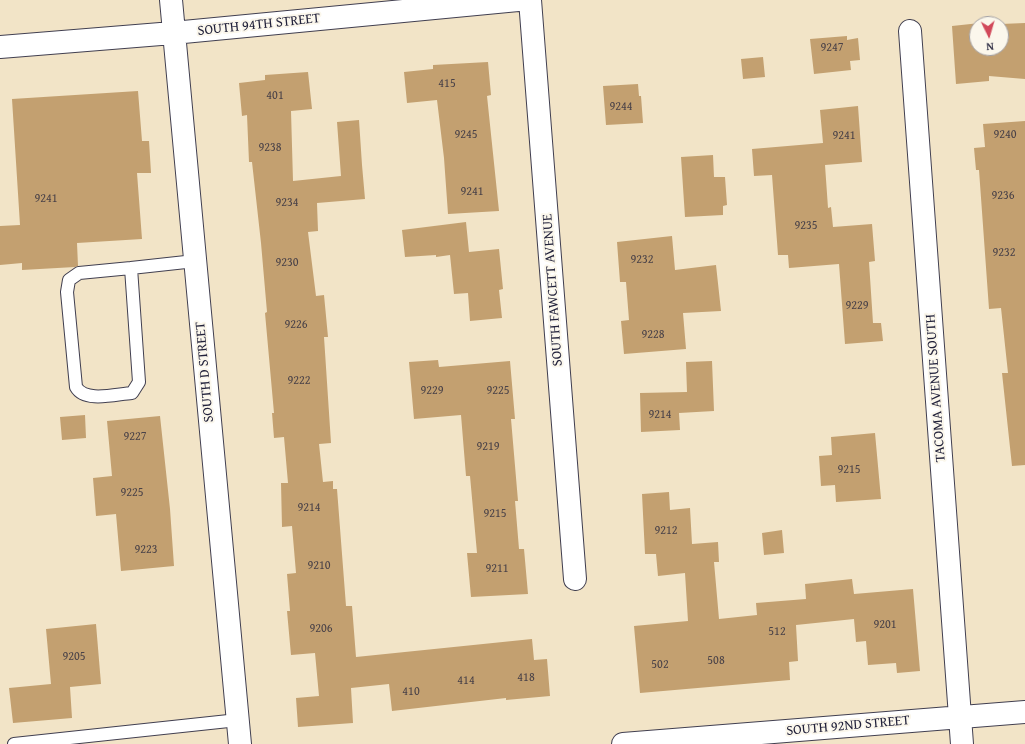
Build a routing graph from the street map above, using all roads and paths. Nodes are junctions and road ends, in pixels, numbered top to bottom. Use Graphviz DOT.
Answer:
graph roads {
  1 [pos="171,0"];
  2 [pos="518,0"];
  3 [pos="530,0"];
  4 [pos="910,31"];
  5 [pos="173,33"];
  6 [pos="0,47"];
  7 [pos="195,261"];
  8 [pos="131,268"];
  9 [pos="575,579"];
  10 [pos="1025,712"];
  11 [pos="960,717"];
  12 [pos="238,720"];
  13 [pos="14,744"];
  14 [pos="240,744"];
  15 [pos="623,744"];
  16 [pos="962,744"];
  1 -- 5 [label="street, SOUTH D STREET"];
  2 -- 5 [label="street, SOUTH 94TH STREET"];
  3 -- 9 [label="street, SOUTH FAWCETT AVENUE"];
  4 -- 11 [label="street, TACOMA AVENUE SOUTH"];
  5 -- 6 [label="street, SOUTH 94TH STREET"];
  5 -- 7 [label="street, SOUTH D STREET"];
  7 -- 8 [label="lane"];
  7 -- 12 [label="street, SOUTH D STREET"];
  8 -- 8 [label="lane"];
  10 -- 11 [label="street, SOUTH 92ND STREET"];
  11 -- 15 [label="street, SOUTH 92ND STREET"];
  11 -- 16 [label="street, TACOMA AVENUE SOUTH"];
  12 -- 13 [label="lane"];
  12 -- 14 [label="street, SOUTH D STREET"];
}
